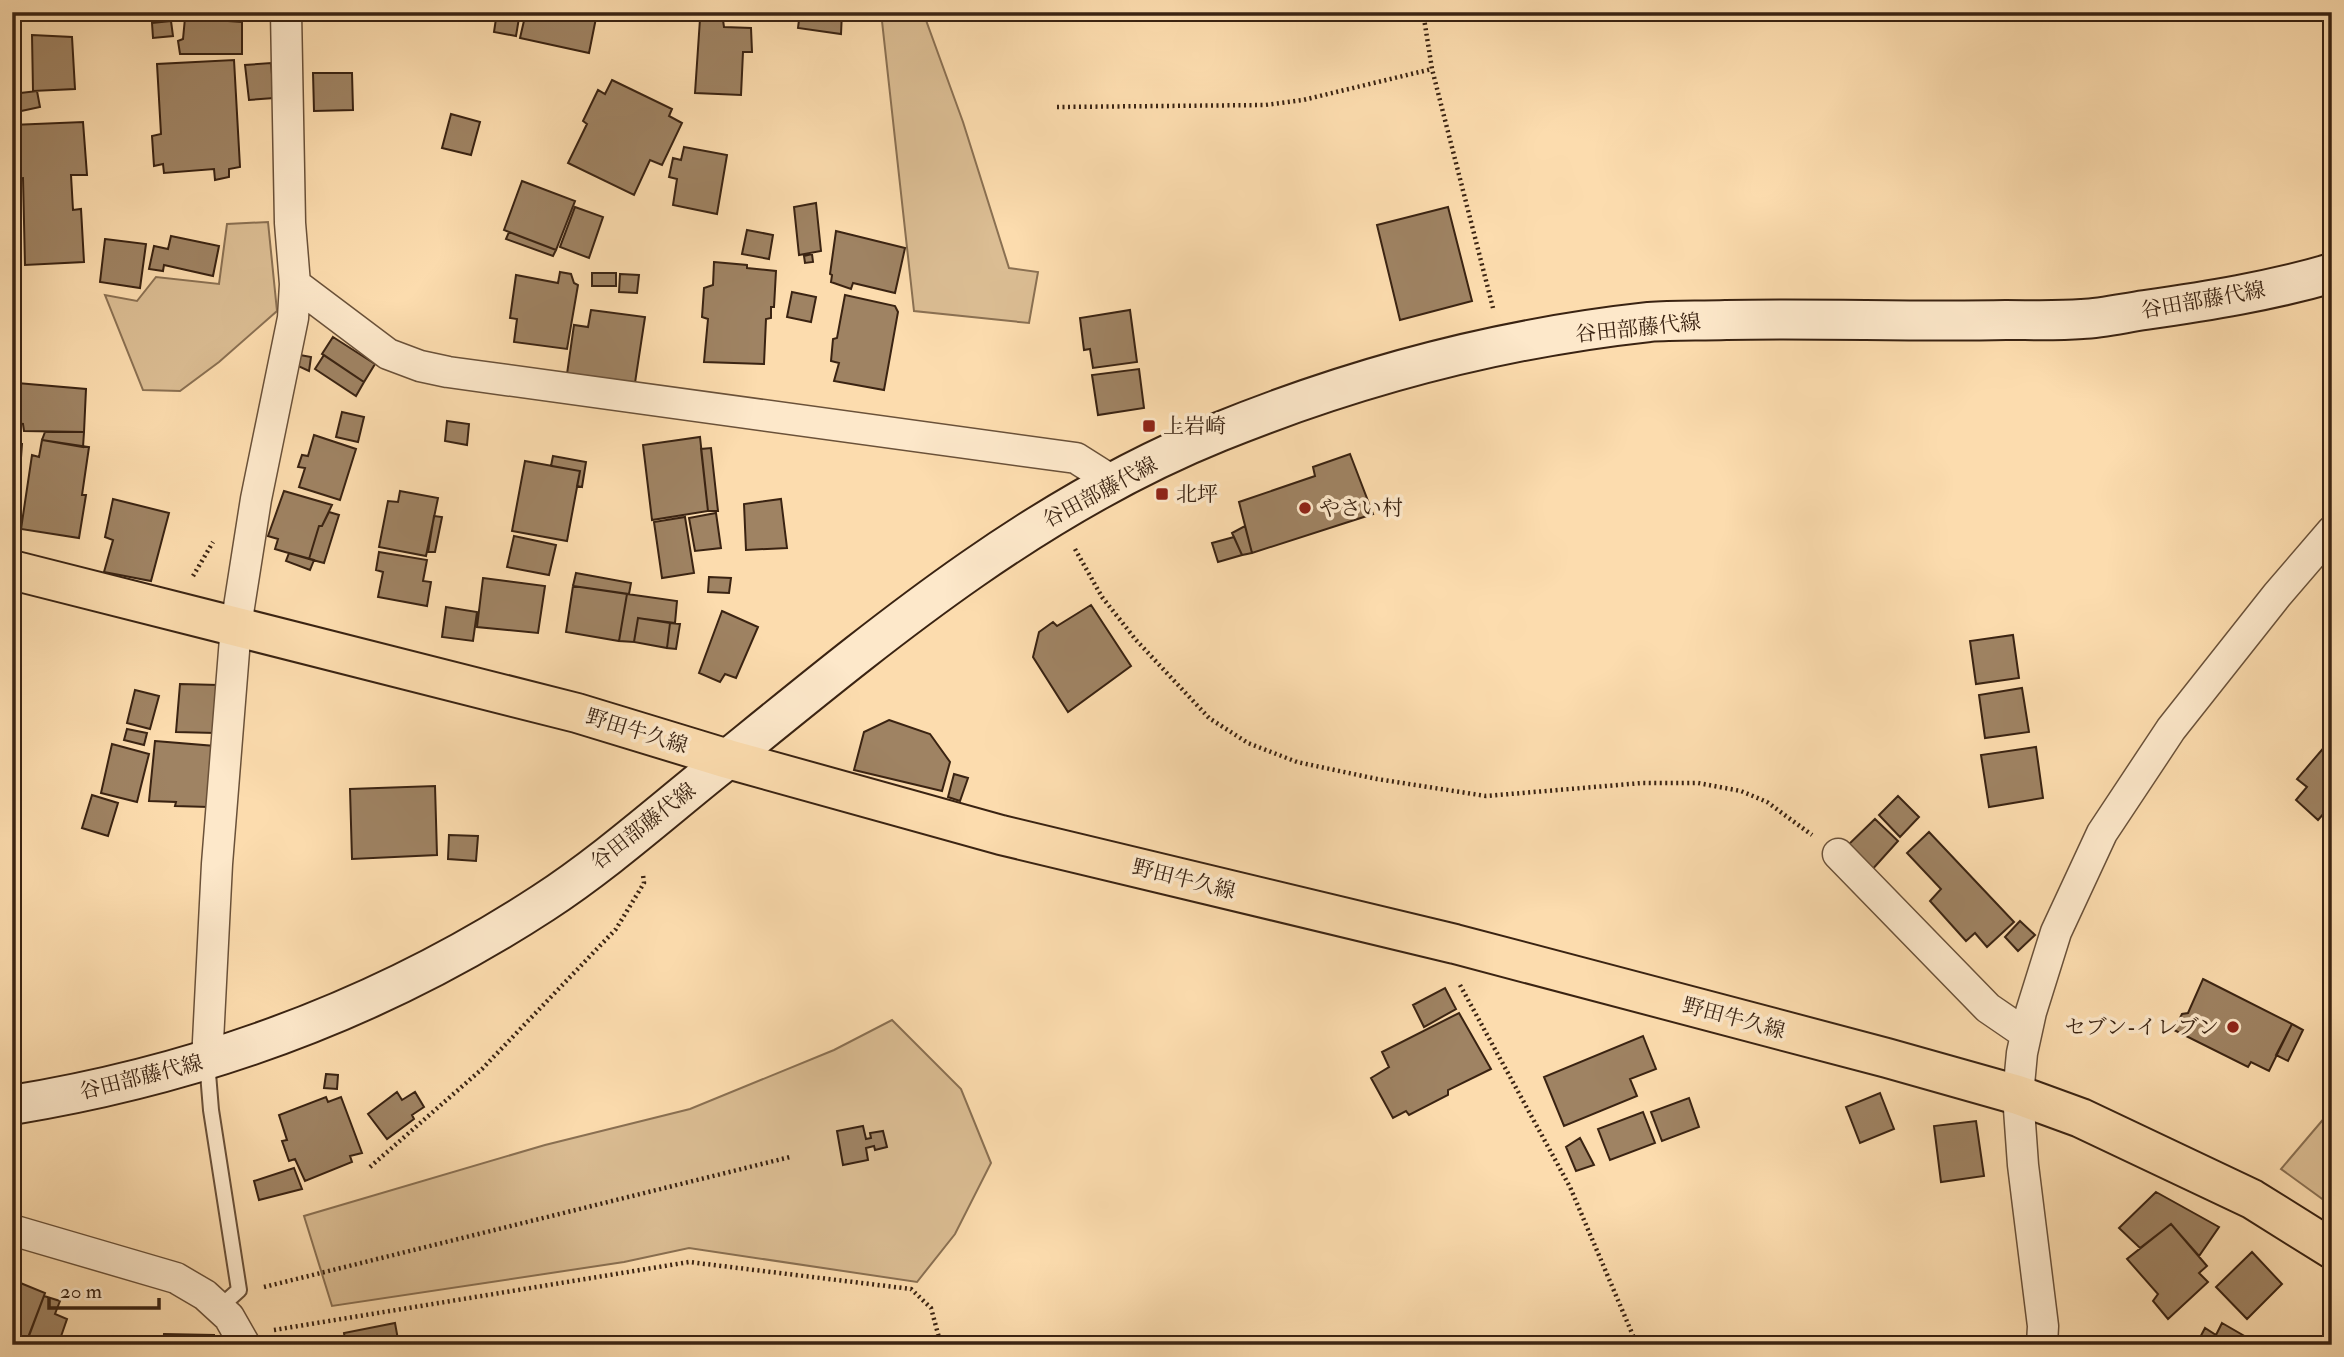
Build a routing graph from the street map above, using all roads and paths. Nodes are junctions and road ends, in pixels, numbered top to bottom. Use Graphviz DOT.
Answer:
graph roads {
  1 [pos="286,12"];
  2 [pos="1423,12"];
  3 [pos="1432,69"];
  4 [pos="1057,107"];
  5 [pos="2332,273"];
  6 [pos="295,284"];
  7 [pos="1503,346"];
  8 [pos="1114,482"];
  9 [pos="1056,514"];
  10 [pos="2332,531"];
  11 [pos="12,570"];
  12 [pos="236,626"];
  13 [pos="728,759"];
  14 [pos="616,849"];
  15 [pos="1838,854"];
  16 [pos="1436,940"];
  17 [pos="2026,1034"];
  18 [pos="207,1061"];
  19 [pos="2018,1095"];
  20 [pos="12,1105"];
  21 [pos="790,1157"];
  22 [pos="370,1167"];
  23 [pos="12,1230"];
  24 [pos="2332,1249"];
  25 [pos="229,1299"];
  26 [pos="244,1341"];
  27 [pos="941,1345"];
  28 [pos="1637,1345"];
  29 [pos="2042,1345"];
  1 -- 6 [label="street"];
  2 -- 3 [label="path"];
  3 -- 4 [label="path"];
  3 -- 7 [label="path"];
  5 -- 7 [label="main road, 谷田部藤代線"];
  6 -- 8 [label="street"];
  6 -- 12 [label="street"];
  7 -- 8 [label="main road, 谷田部藤代線"];
  8 -- 9 [label="main road, 谷田部藤代線"];
  9 -- 13 [label="main road, 谷田部藤代線"];
  9 -- 15 [label="path"];
  10 -- 17 [label="street"];
  11 -- 12 [label="main road, 野田牛久線"];
  12 -- 13 [label="main road, 野田牛久線"];
  12 -- 18 [label="street"];
  13 -- 14 [label="main road, 谷田部藤代線"];
  13 -- 16 [label="main road, 野田牛久線"];
  14 -- 18 [label="main road, 谷田部藤代線"];
  14 -- 22 [label="path"];
  15 -- 17 [label="street"];
  16 -- 19 [label="main road, 野田牛久線"];
  16 -- 28 [label="path"];
  17 -- 19 [label="street"];
  18 -- 20 [label="main road, 谷田部藤代線"];
  18 -- 25 [label="lane"];
  19 -- 24 [label="main road, 野田牛久線"];
  19 -- 29 [label="street"];
  21 -- 25 [label="path"];
  23 -- 25 [label="street"];
  25 -- 26 [label="street"];
  26 -- 27 [label="path"];
}
